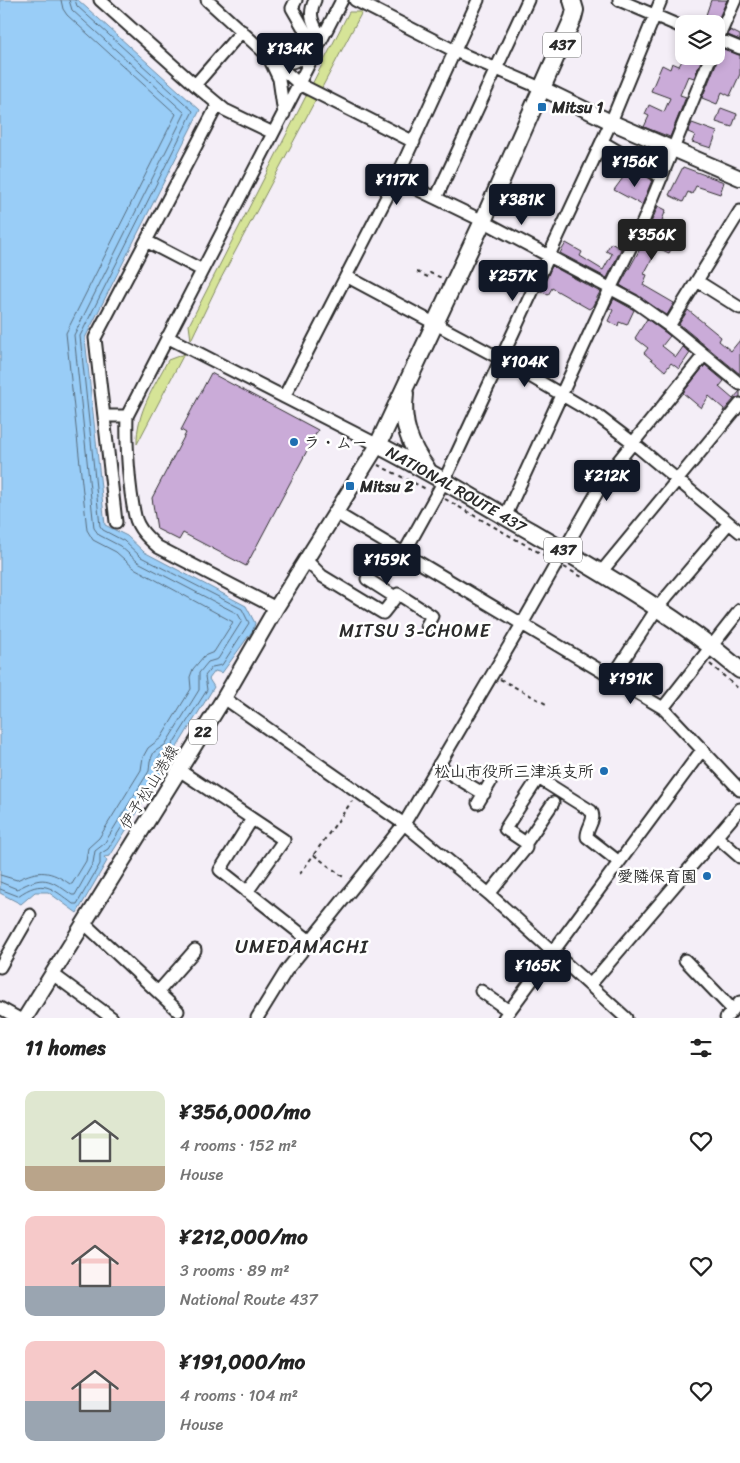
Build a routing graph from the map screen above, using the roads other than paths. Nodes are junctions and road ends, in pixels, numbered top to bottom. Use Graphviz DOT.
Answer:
graph roads {
  1 [pos="100,0"];
  2 [pos="207,0"];
  3 [pos="296,0"];
  4 [pos="315,0"];
  5 [pos="342,0"];
  6 [pos="356,0"];
  7 [pos="478,0"];
  8 [pos="528,0"];
  9 [pos="619,0"];
  10 [pos="661,0"];
  11 [pos="735,0"];
  12 [pos="574,1"];
  13 [pos="654,16"];
  14 [pos="725,23"];
  15 [pos="675,24"];
  16 [pos="242,31"];
  17 [pos="322,39"];
  18 [pos="725,43"];
  19 [pos="740,48"];
  20 [pos="456,50"];
  21 [pos="316,52"];
  22 [pos="266,53"];
  23 [pos="707,65"];
  24 [pos="497,68"];
  25 [pos="299,84"];
  26 [pos="195,85"];
  27 [pos="543,89"];
  28 [pos="218,104"];
  29 [pos="284,114"];
  30 [pos="611,122"];
  31 [pos="273,134"];
  32 [pos="414,142"];
  33 [pos="602,142"];
  34 [pos="674,149"];
  35 [pos="662,177"];
  36 [pos="740,178"];
  37 [pos="396,179"];
  38 [pos="436,198"];
  39 [pos="740,211"];
  40 [pos="483,221"];
  41 [pos="146,241"];
  42 [pos="548,255"];
  43 [pos="202,270"];
  44 [pos="346,276"];
  45 [pos="697,281"];
  46 [pos="610,288"];
  47 [pos="740,308"];
  48 [pos="435,322"];
  49 [pos="669,326"];
  50 [pos="167,337"];
  51 [pos="704,355"];
  52 [pos="501,359"];
  53 [pos="740,384"];
  54 [pos="406,385"];
  55 [pos="562,394"];
  56 [pos="284,397"];
  57 [pos="740,404"];
  58 [pos="104,416"];
  59 [pos="127,416"];
  60 [pos="632,442"];
  61 [pos="378,444"];
  62 [pos="429,471"];
  63 [pos="444,481"];
  64 [pos="676,481"];
  65 [pos="336,513"];
  66 [pos="505,516"];
  67 [pos="116,522"];
  68 [pos="736,526"];
  69 [pos="562,550"];
  70 [pos="404,554"];
  71 [pos="306,560"];
  72 [pos="602,571"];
  73 [pos="367,579"];
  74 [pos="396,597"];
  75 [pos="658,607"];
  76 [pos="276,608"];
  77 [pos="740,610"];
  78 [pos="522,624"];
  79 [pos="427,625"];
  80 [pos="712,646"];
  81 [pos="740,670"];
  82 [pos="611,679"];
  83 [pos="224,698"];
  84 [pos="663,708"];
  85 [pos="702,750"];
  86 [pos="439,764"];
  87 [pos="179,770"];
  88 [pos="490,783"];
  89 [pos="740,790"];
  90 [pos="553,803"];
  91 [pos="740,809"];
  92 [pos="252,819"];
  93 [pos="404,824"];
  94 [pos="717,837"];
  95 [pos="526,843"];
  96 [pos="740,857"];
  97 [pos="619,862"];
  98 [pos="247,892"];
  99 [pos="489,894"];
  100 [pos="30,915"];
  101 [pos="85,924"];
  102 [pos="310,941"];
  103 [pos="195,950"];
  104 [pos="552,951"];
  105 [pos="685,960"];
  106 [pos="0,967"];
  107 [pos="54,975"];
  108 [pos="590,985"];
  109 [pos="481,991"];
  110 [pos="158,992"];
  111 [pos="0,1008"];
  112 [pos="178,1010"];
  113 [pos="733,1010"];
  114 [pos="506,1015"];
  115 [pos="18,1018"];
  116 [pos="25,1018"];
  117 [pos="112,1018"];
  118 [pos="257,1018"];
  119 [pos="626,1018"];
  1 -- 26 [label="street"];
  2 -- 16 [label="street"];
  3 -- 21 [label="street"];
  4 -- 17 [label="street"];
  5 -- 17 [label="street"];
  6 -- 20 [label="street"];
  7 -- 20 [label="street"];
  8 -- 24 [label="street"];
  9 -- 13 [label="street"];
  10 -- 13 [label="street"];
  11 -- 14 [label="street"];
  12 -- 27 [label="highway, NATIONAL ROUTE 437 / 437"];
  13 -- 15 [label="street"];
  13 -- 30 [label="street"];
  16 -- 22 [label="street"];
  16 -- 26 [label="street"];
  17 -- 21 [label="street"];
  18 -- 19 [label="street"];
  20 -- 24 [label="street"];
  20 -- 32 [label="street"];
  21 -- 22 [label="street"];
  21 -- 25 [label="street"];
  22 -- 25 [label="street"];
  22 -- 29 [label="street"];
  23 -- 34 [label="street"];
  24 -- 27 [label="street"];
  24 -- 38 [label="street"];
  25 -- 29 [label="street"];
  25 -- 32 [label="street"];
  26 -- 28 [label="street"];
  27 -- 30 [label="main road"];
  27 -- 40 [label="highway, NATIONAL ROUTE 437 / 437"];
  28 -- 31 [label="street"];
  28 -- 41 [label="street"];
  29 -- 31 [label="street"];
  30 -- 33 [label="street"];
  30 -- 34 [label="main road"];
  31 -- 43 [label="street"];
  32 -- 37 [label="street"];
  33 -- 35 [label="street"];
  33 -- 42 [label="street"];
  34 -- 35 [label="street"];
  34 -- 36 [label="main road"];
  35 -- 46 [label="street"];
  37 -- 38 [label="street"];
  37 -- 44 [label="street"];
  38 -- 40 [label="street"];
  39 -- 45 [label="street"];
  40 -- 42 [label="street"];
  40 -- 48 [label="highway, NATIONAL ROUTE 437 / 437"];
  41 -- 43 [label="street"];
  41 -- 58 [label="street"];
  42 -- 46 [label="street"];
  42 -- 52 [label="street"];
  43 -- 50 [label="street"];
  44 -- 48 [label="street"];
  44 -- 56 [label="street"];
  45 -- 47 [label="street"];
  45 -- 49 [label="street"];
  46 -- 49 [label="street"];
  46 -- 55 [label="street"];
  48 -- 52 [label="street"];
  48 -- 54 [label="highway, NATIONAL ROUTE 437 / 437"];
  49 -- 51 [label="street"];
  50 -- 56 [label="street"];
  50 -- 59 [label="street"];
  51 -- 53 [label="street"];
  51 -- 60 [label="street"];
  52 -- 55 [label="street"];
  52 -- 63 [label="street"];
  54 -- 61 [label="highway, NATIONAL ROUTE 437 / 437"];
  54 -- 62 [label="highway"];
  55 -- 60 [label="street"];
  55 -- 66 [label="street"];
  56 -- 61 [label="street"];
  57 -- 64 [label="street"];
  58 -- 59 [label="street"];
  58 -- 67 [label="street"];
  59 -- 76 [label="street"];
  60 -- 64 [label="street"];
  60 -- 69 [label="street"];
  61 -- 62 [label="highway, NATIONAL ROUTE 437 / 437"];
  61 -- 65 [label="main road, 伊予松山港線 / 22"];
  62 -- 63 [label="highway, NATIONAL ROUTE 437 / 437"];
  63 -- 66 [label="highway, NATIONAL ROUTE 437 / 437"];
  63 -- 70 [label="street"];
  64 -- 68 [label="street"];
  64 -- 72 [label="street"];
  65 -- 70 [label="street"];
  65 -- 71 [label="main road, 伊予松山港線 / 22"];
  66 -- 69 [label="highway, NATIONAL ROUTE 437 / 437"];
  68 -- 75 [label="street"];
  69 -- 72 [label="highway, NATIONAL ROUTE 437 / 437"];
  69 -- 78 [label="street"];
  70 -- 78 [label="street"];
  71 -- 74 [label="street"];
  71 -- 76 [label="main road, 伊予松山港線 / 22"];
  72 -- 75 [label="highway, NATIONAL ROUTE 437 / 437"];
  73 -- 74 [label="street"];
  74 -- 79 [label="street"];
  75 -- 80 [label="highway, NATIONAL ROUTE 437 / 437"];
  75 -- 82 [label="street"];
  76 -- 83 [label="main road, 伊予松山港線 / 22"];
  77 -- 80 [label="street"];
  78 -- 82 [label="street"];
  78 -- 86 [label="street"];
  80 -- 81 [label="highway, NATIONAL ROUTE 437 / 437"];
  80 -- 84 [label="street"];
  82 -- 84 [label="street"];
  83 -- 87 [label="main road, 伊予松山港線 / 22"];
  83 -- 93 [label="street"];
  84 -- 85 [label="street"];
  85 -- 89 [label="street"];
  85 -- 97 [label="street"];
  86 -- 88 [label="street"];
  86 -- 93 [label="street"];
  87 -- 92 [label="street"];
  87 -- 101 [label="main road, 伊予松山港線 / 22"];
  90 -- 95 [label="street"];
  91 -- 94 [label="street"];
  92 -- 98 [label="street"];
  92 -- 98 [label="street"];
  93 -- 99 [label="street"];
  93 -- 102 [label="street"];
  94 -- 96 [label="street"];
  94 -- 108 [label="street"];
  95 -- 97 [label="street"];
  95 -- 99 [label="street"];
  97 -- 104 [label="street"];
  98 -- 102 [label="street"];
  99 -- 104 [label="street"];
  100 -- 106 [label="street"];
  101 -- 107 [label="main road, 伊予松山港線 / 22"];
  101 -- 110 [label="street"];
  102 -- 118 [label="street"];
  103 -- 110 [label="street"];
  104 -- 108 [label="street"];
  104 -- 114 [label="street"];
  105 -- 113 [label="street"];
  107 -- 116 [label="main road, 伊予松山港線 / 22"];
  107 -- 117 [label="street"];
  108 -- 119 [label="street"];
  109 -- 114 [label="street"];
  110 -- 112 [label="street"];
  111 -- 115 [label="street"];
}
